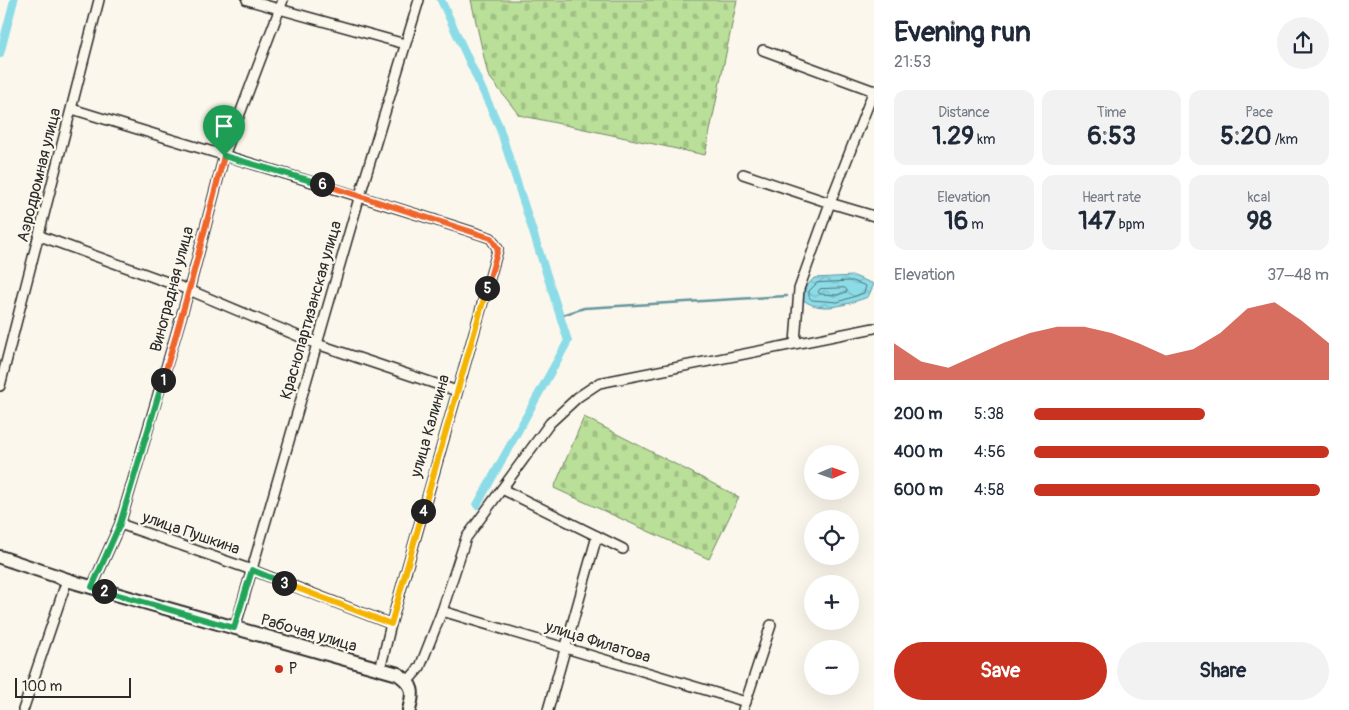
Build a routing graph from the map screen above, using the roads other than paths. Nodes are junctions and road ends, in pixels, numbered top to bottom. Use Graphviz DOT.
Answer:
graph roads {
  1 [pos="99,0"];
  2 [pos="247,0"];
  3 [pos="283,0"];
  4 [pos="419,0"];
  5 [pos="280,10"];
  6 [pos="405,44"];
  7 [pos="763,50"];
  8 [pos="874,91"];
  9 [pos="72,109"];
  10 [pos="224,156"];
  11 [pos="743,174"];
  12 [pos="360,196"];
  13 [pos="830,203"];
  14 [pos="874,216"];
  15 [pos="40,236"];
  16 [pos="189,290"];
  17 [pos="874,328"];
  18 [pos="317,344"];
  19 [pos="795,344"];
  20 [pos="0,386"];
  21 [pos="457,391"];
  22 [pos="502,489"];
  23 [pos="120,524"];
  24 [pos="597,536"];
  25 [pos="622,549"];
  26 [pos="0,557"];
  27 [pos="252,570"];
  28 [pos="67,580"];
  29 [pos="92,587"];
  30 [pos="442,611"];
  31 [pos="391,624"];
  32 [pos="771,625"];
  33 [pos="234,628"];
  34 [pos="566,647"];
  35 [pos="380,670"];
  36 [pos="408,681"];
  37 [pos="744,706"];
  38 [pos="23,710"];
  39 [pos="409,710"];
  40 [pos="548,710"];
  1 -- 9 [label="street, Аэродромная улица"];
  2 -- 5 [label="street"];
  3 -- 5 [label="street, Виноградная улица"];
  4 -- 6 [label="street, Краснопартизанская улица"];
  5 -- 6 [label="street"];
  5 -- 10 [label="street, Виноградная улица"];
  6 -- 12 [label="street, Краснопартизанская улица"];
  7 -- 8 [label="street"];
  8 -- 13 [label="street"];
  9 -- 10 [label="street"];
  9 -- 15 [label="street, Аэродромная улица"];
  10 -- 12 [label="street"];
  10 -- 16 [label="street, Виноградная улица"];
  11 -- 13 [label="street"];
  12 -- 18 [label="street, Краснопартизанская улица"];
  12 -- 21 [label="street, улица Калинина"];
  13 -- 14 [label="street"];
  13 -- 19 [label="street"];
  15 -- 16 [label="street"];
  15 -- 20 [label="street, Аэродромная улица"];
  16 -- 18 [label="street"];
  16 -- 23 [label="street, Виноградная улица"];
  17 -- 19 [label="street"];
  18 -- 21 [label="street"];
  18 -- 27 [label="street, Краснопартизанская улица"];
  19 -- 22 [label="street"];
  21 -- 31 [label="street, улица Калинина"];
  22 -- 24 [label="street"];
  22 -- 30 [label="street"];
  23 -- 27 [label="street, улица Пушкина"];
  23 -- 29 [label="street, Виноградная улица"];
  24 -- 25 [label="street"];
  24 -- 34 [label="street"];
  26 -- 28 [label="street, Рабочая улица"];
  27 -- 31 [label="street, улица Пушкина"];
  27 -- 33 [label="street, Краснопартизанская улица"];
  28 -- 29 [label="street, Рабочая улица"];
  28 -- 38 [label="street"];
  29 -- 33 [label="street, Рабочая улица"];
  30 -- 34 [label="street, улица Филатова"];
  30 -- 36 [label="street"];
  31 -- 35 [label="street, улица Калинина"];
  32 -- 37 [label="street"];
  33 -- 35 [label="street, Рабочая улица"];
  34 -- 37 [label="street, улица Филатова"];
  34 -- 40 [label="street"];
  35 -- 36 [label="street, Рабочая улица"];
  36 -- 39 [label="street"];
}
